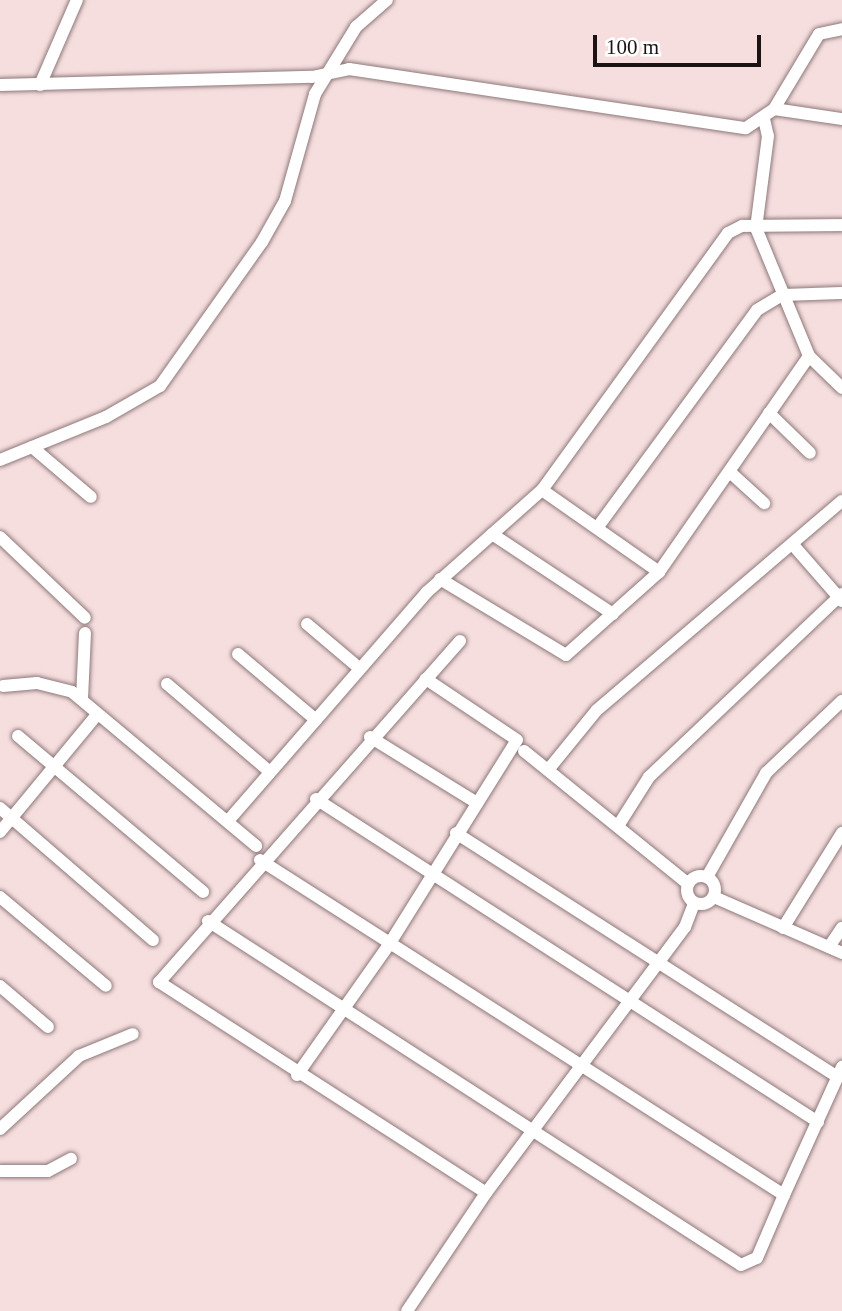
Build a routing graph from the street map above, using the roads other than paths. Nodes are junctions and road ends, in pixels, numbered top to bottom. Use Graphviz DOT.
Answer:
graph roads {
  1 [pos="77,0"];
  2 [pos="387,0"];
  3 [pos="842,29"];
  4 [pos="328,72"];
  5 [pos="0,85"];
  6 [pos="40,85"];
  7 [pos="774,109"];
  8 [pos="764,119"];
  9 [pos="842,119"];
  10 [pos="842,225"];
  11 [pos="756,228"];
  12 [pos="842,293"];
  13 [pos="782,295"];
  14 [pos="809,356"];
  15 [pos="842,388"];
  16 [pos="769,413"];
  17 [pos="32,447"];
  18 [pos="810,453"];
  19 [pos="0,460"];
  20 [pos="731,472"];
  21 [pos="542,490"];
  22 [pos="91,497"];
  23 [pos="842,501"];
  24 [pos="764,503"];
  25 [pos="597,528"];
  26 [pos="492,534"];
  27 [pos="0,537"];
  28 [pos="794,546"];
  29 [pos="659,572"];
  30 [pos="440,579"];
  31 [pos="841,598"];
  32 [pos="613,614"];
  33 [pos="85,618"];
  34 [pos="307,624"];
  35 [pos="85,633"];
  36 [pos="460,641"];
  37 [pos="238,654"];
  38 [pos="359,668"];
  39 [pos="426,679"];
  40 [pos="167,684"];
  41 [pos="3,686"];
  42 [pos="82,699"];
  43 [pos="842,701"];
  44 [pos="95,717"];
  45 [pos="316,720"];
  46 [pos="18,736"];
  47 [pos="370,737"];
  48 [pos="524,751"];
  49 [pos="54,767"];
  50 [pos="548,770"];
  51 [pos="269,771"];
  52 [pos="316,799"];
  53 [pos="477,803"];
  54 [pos="0,808"];
  55 [pos="12,818"];
  56 [pos="228,821"];
  57 [pos="618,826"];
  58 [pos="0,832"];
  59 [pos="456,833"];
  60 [pos="842,833"];
  61 [pos="256,846"];
  62 [pos="260,860"];
  63 [pos="429,872"];
  64 [pos="707,877"];
  65 [pos="688,884"];
  66 [pos="203,892"];
  67 [pos="0,897"];
  68 [pos="714,897"];
  69 [pos="694,904"];
  70 [pos="208,921"];
  71 [pos="783,928"];
  72 [pos="842,928"];
  73 [pos="153,940"];
  74 [pos="390,943"];
  75 [pos="829,947"];
  76 [pos="842,953"];
  77 [pos="658,964"];
  78 [pos="0,986"];
  79 [pos="106,986"];
  80 [pos="630,1001"];
  81 [pos="343,1009"];
  82 [pos="48,1027"];
  83 [pos="133,1034"];
  84 [pos="582,1066"];
  85 [pos="840,1072"];
  86 [pos="297,1075"];
  87 [pos="818,1122"];
  88 [pos="0,1129"];
  89 [pos="535,1132"];
  90 [pos="71,1159"];
  91 [pos="0,1171"];
  92 [pos="486,1193"];
  93 [pos="784,1195"];
  94 [pos="407,1311"];
  1 -- 6 [label="street"];
  2 -- 4 [label="street"];
  3 -- 7 [label="street"];
  4 -- 6 [label="street"];
  4 -- 8 [label="street"];
  4 -- 17 [label="street"];
  5 -- 6 [label="street"];
  7 -- 8 [label="street"];
  7 -- 9 [label="street"];
  8 -- 11 [label="street"];
  10 -- 11 [label="street"];
  11 -- 13 [label="street"];
  11 -- 21 [label="street"];
  12 -- 13 [label="street"];
  13 -- 14 [label="street"];
  13 -- 25 [label="street"];
  14 -- 15 [label="street"];
  14 -- 16 [label="street"];
  16 -- 18 [label="street"];
  16 -- 20 [label="street"];
  17 -- 19 [label="street"];
  17 -- 22 [label="street"];
  20 -- 24 [label="street"];
  20 -- 29 [label="street"];
  21 -- 25 [label="street"];
  21 -- 26 [label="street"];
  23 -- 28 [label="street"];
  25 -- 29 [label="street"];
  26 -- 30 [label="street"];
  26 -- 32 [label="street"];
  27 -- 33 [label="street"];
  28 -- 31 [label="street"];
  28 -- 50 [label="street"];
  29 -- 32 [label="street"];
  30 -- 32 [label="street"];
  30 -- 38 [label="street"];
  31 -- 57 [label="street"];
  34 -- 38 [label="street"];
  35 -- 42 [label="street"];
  36 -- 39 [label="street"];
  37 -- 45 [label="street"];
  38 -- 45 [label="street"];
  39 -- 47 [label="street"];
  39 -- 53 [label="street"];
  40 -- 51 [label="street"];
  41 -- 42 [label="street"];
  42 -- 44 [label="street"];
  43 -- 64 [label="street"];
  44 -- 49 [label="street"];
  44 -- 56 [label="street"];
  45 -- 51 [label="street"];
  46 -- 49 [label="street"];
  47 -- 52 [label="street"];
  47 -- 53 [label="street"];
  48 -- 50 [label="street"];
  49 -- 55 [label="street"];
  49 -- 66 [label="street"];
  50 -- 57 [label="street"];
  51 -- 56 [label="street"];
  52 -- 62 [label="street"];
  52 -- 63 [label="street"];
  53 -- 59 [label="street"];
  54 -- 55 [label="street"];
  55 -- 58 [label="street"];
  55 -- 73 [label="street"];
  56 -- 61 [label="street"];
  57 -- 65 [label="street"];
  59 -- 63 [label="street"];
  59 -- 77 [label="street"];
  60 -- 71 [label="street"];
  62 -- 70 [label="street"];
  62 -- 74 [label="street"];
  63 -- 74 [label="street"];
  63 -- 80 [label="street"];
  64 -- 65 [label="street"];
  64 -- 68 [label="street"];
  65 -- 69 [label="street"];
  67 -- 79 [label="street"];
  68 -- 69 [label="street"];
  68 -- 71 [label="street"];
  69 -- 77 [label="street"];
  70 -- 81 [label="street"];
  70 -- 86 [label="street"];
  71 -- 75 [label="street"];
  72 -- 75 [label="street"];
  74 -- 81 [label="street"];
  74 -- 84 [label="street"];
  75 -- 76 [label="street"];
  77 -- 80 [label="street"];
  77 -- 85 [label="street"];
  78 -- 82 [label="street"];
  80 -- 84 [label="street"];
  80 -- 87 [label="street"];
  81 -- 86 [label="street"];
  81 -- 89 [label="street"];
  83 -- 88 [label="street"];
  84 -- 89 [label="street"];
  84 -- 93 [label="street"];
  85 -- 87 [label="street"];
  86 -- 92 [label="street"];
  87 -- 93 [label="street"];
  89 -- 92 [label="street"];
  89 -- 93 [label="street"];
  90 -- 91 [label="street"];
  92 -- 94 [label="street"];
}
